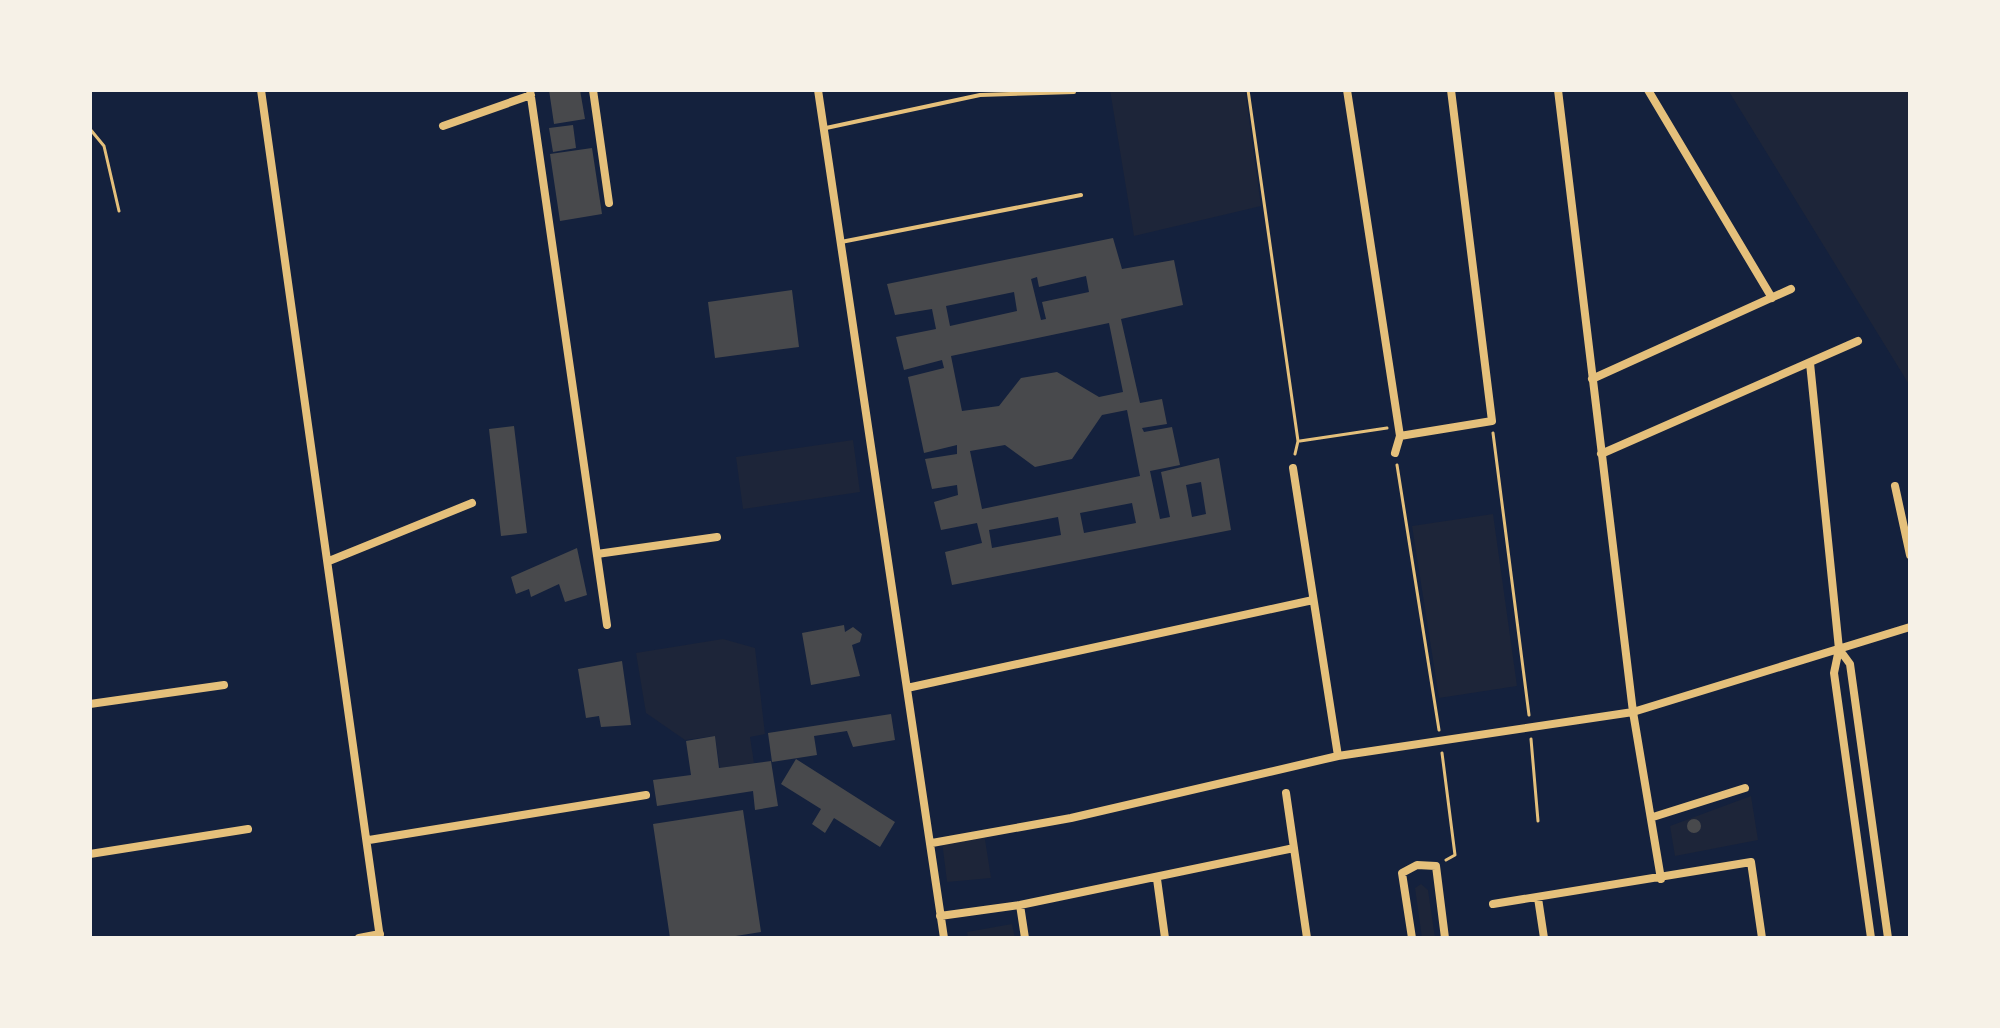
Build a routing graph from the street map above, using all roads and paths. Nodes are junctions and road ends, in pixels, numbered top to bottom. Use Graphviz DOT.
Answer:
graph roads {
  1 [pos="261,90"];
  2 [pos="593,90"];
  3 [pos="818,90"];
  4 [pos="1248,90"];
  5 [pos="1347,90"];
  6 [pos="1451,90"];
  7 [pos="1558,90"];
  8 [pos="1648,90"];
  9 [pos="530,92"];
  10 [pos="1074,92"];
  11 [pos="443,126"];
  12 [pos="824,128"];
  13 [pos="90,129"];
  14 [pos="1081,195"];
  15 [pos="609,203"];
  16 [pos="119,211"];
  17 [pos="841,242"];
  18 [pos="1791,289"];
  19 [pos="1772,298"];
  20 [pos="1858,341"];
  21 [pos="1810,363"];
  22 [pos="1592,379"];
  23 [pos="1492,421"];
  24 [pos="1399,426"];
  25 [pos="1400,436"];
  26 [pos="1298,441"];
  27 [pos="1395,453"];
  28 [pos="1601,454"];
  29 [pos="1293,468"];
  30 [pos="1895,486"];
  31 [pos="472,503"];
  32 [pos="717,537"];
  33 [pos="597,554"];
  34 [pos="1910,555"];
  35 [pos="329,561"];
  36 [pos="1313,600"];
  37 [pos="607,625"];
  38 [pos="1910,627"];
  39 [pos="1839,649"];
  40 [pos="224,685"];
  41 [pos="907,688"];
  42 [pos="90,704"];
  43 [pos="1633,712"];
  44 [pos="1530,726"];
  45 [pos="1440,738"];
  46 [pos="1338,756"];
  47 [pos="1745,788"];
  48 [pos="1286,793"];
  49 [pos="646,795"];
  50 [pos="1653,817"];
  51 [pos="1538,821"];
  52 [pos="248,829"];
  53 [pos="369,840"];
  54 [pos="932,843"];
  55 [pos="1294,848"];
  56 [pos="90,854"];
  57 [pos="1436,866"];
  58 [pos="1157,879"];
  59 [pos="1661,879"];
  60 [pos="1538,898"];
  61 [pos="1493,904"];
  62 [pos="1020,905"];
  63 [pos="940,916"];
  64 [pos="380,936"];
  65 [pos="359,938"];
  66 [pos="944,938"];
  67 [pos="1025,938"];
  68 [pos="1165,938"];
  69 [pos="1307,938"];
  70 [pos="1412,938"];
  71 [pos="1445,938"];
  72 [pos="1544,938"];
  73 [pos="1762,938"];
  74 [pos="1871,938"];
  75 [pos="1888,938"];
  1 -- 35 [label="street"];
  2 -- 15 [label="street"];
  3 -- 12 [label="street"];
  4 -- 26 [label="path"];
  5 -- 24 [label="street"];
  6 -- 23 [label="street"];
  7 -- 22 [label="street"];
  8 -- 19 [label="street"];
  9 -- 11 [label="street"];
  9 -- 33 [label="street"];
  10 -- 12 [label="lane"];
  12 -- 17 [label="street"];
  13 -- 16 [label="path"];
  14 -- 17 [label="lane"];
  17 -- 41 [label="street"];
  18 -- 19 [label="street"];
  19 -- 22 [label="street"];
  20 -- 21 [label="street"];
  21 -- 28 [label="street"];
  21 -- 39 [label="street"];
  22 -- 28 [label="street"];
  23 -- 25 [label="street"];
  23 -- 44 [label="path"];
  24 -- 25 [label="street"];
  24 -- 26 [label="path"];
  25 -- 27 [label="street"];
  26 -- 29 [label="path"];
  27 -- 45 [label="path"];
  28 -- 43 [label="street"];
  29 -- 36 [label="street"];
  30 -- 34 [label="street"];
  31 -- 35 [label="street"];
  32 -- 33 [label="street"];
  33 -- 37 [label="street"];
  35 -- 53 [label="street"];
  36 -- 41 [label="street"];
  36 -- 46 [label="street"];
  38 -- 39 [label="street"];
  39 -- 43 [label="street"];
  39 -- 74 [label="street"];
  39 -- 75 [label="street"];
  40 -- 42 [label="street"];
  41 -- 54 [label="street"];
  43 -- 44 [label="street"];
  43 -- 50 [label="street"];
  44 -- 45 [label="street"];
  44 -- 51 [label="path"];
  45 -- 46 [label="street"];
  45 -- 57 [label="path"];
  46 -- 54 [label="street"];
  47 -- 50 [label="street"];
  48 -- 55 [label="street"];
  49 -- 53 [label="street"];
  50 -- 59 [label="street"];
  52 -- 56 [label="street"];
  53 -- 64 [label="street"];
  54 -- 63 [label="street"];
  55 -- 58 [label="street"];
  55 -- 69 [label="street"];
  57 -- 70 [label="street"];
  57 -- 71 [label="street"];
  58 -- 62 [label="street"];
  58 -- 68 [label="street"];
  59 -- 60 [label="street"];
  59 -- 73 [label="street"];
  60 -- 61 [label="street"];
  60 -- 72 [label="street"];
  62 -- 63 [label="street"];
  62 -- 67 [label="street"];
  63 -- 66 [label="street"];
  64 -- 65 [label="street"];
}
